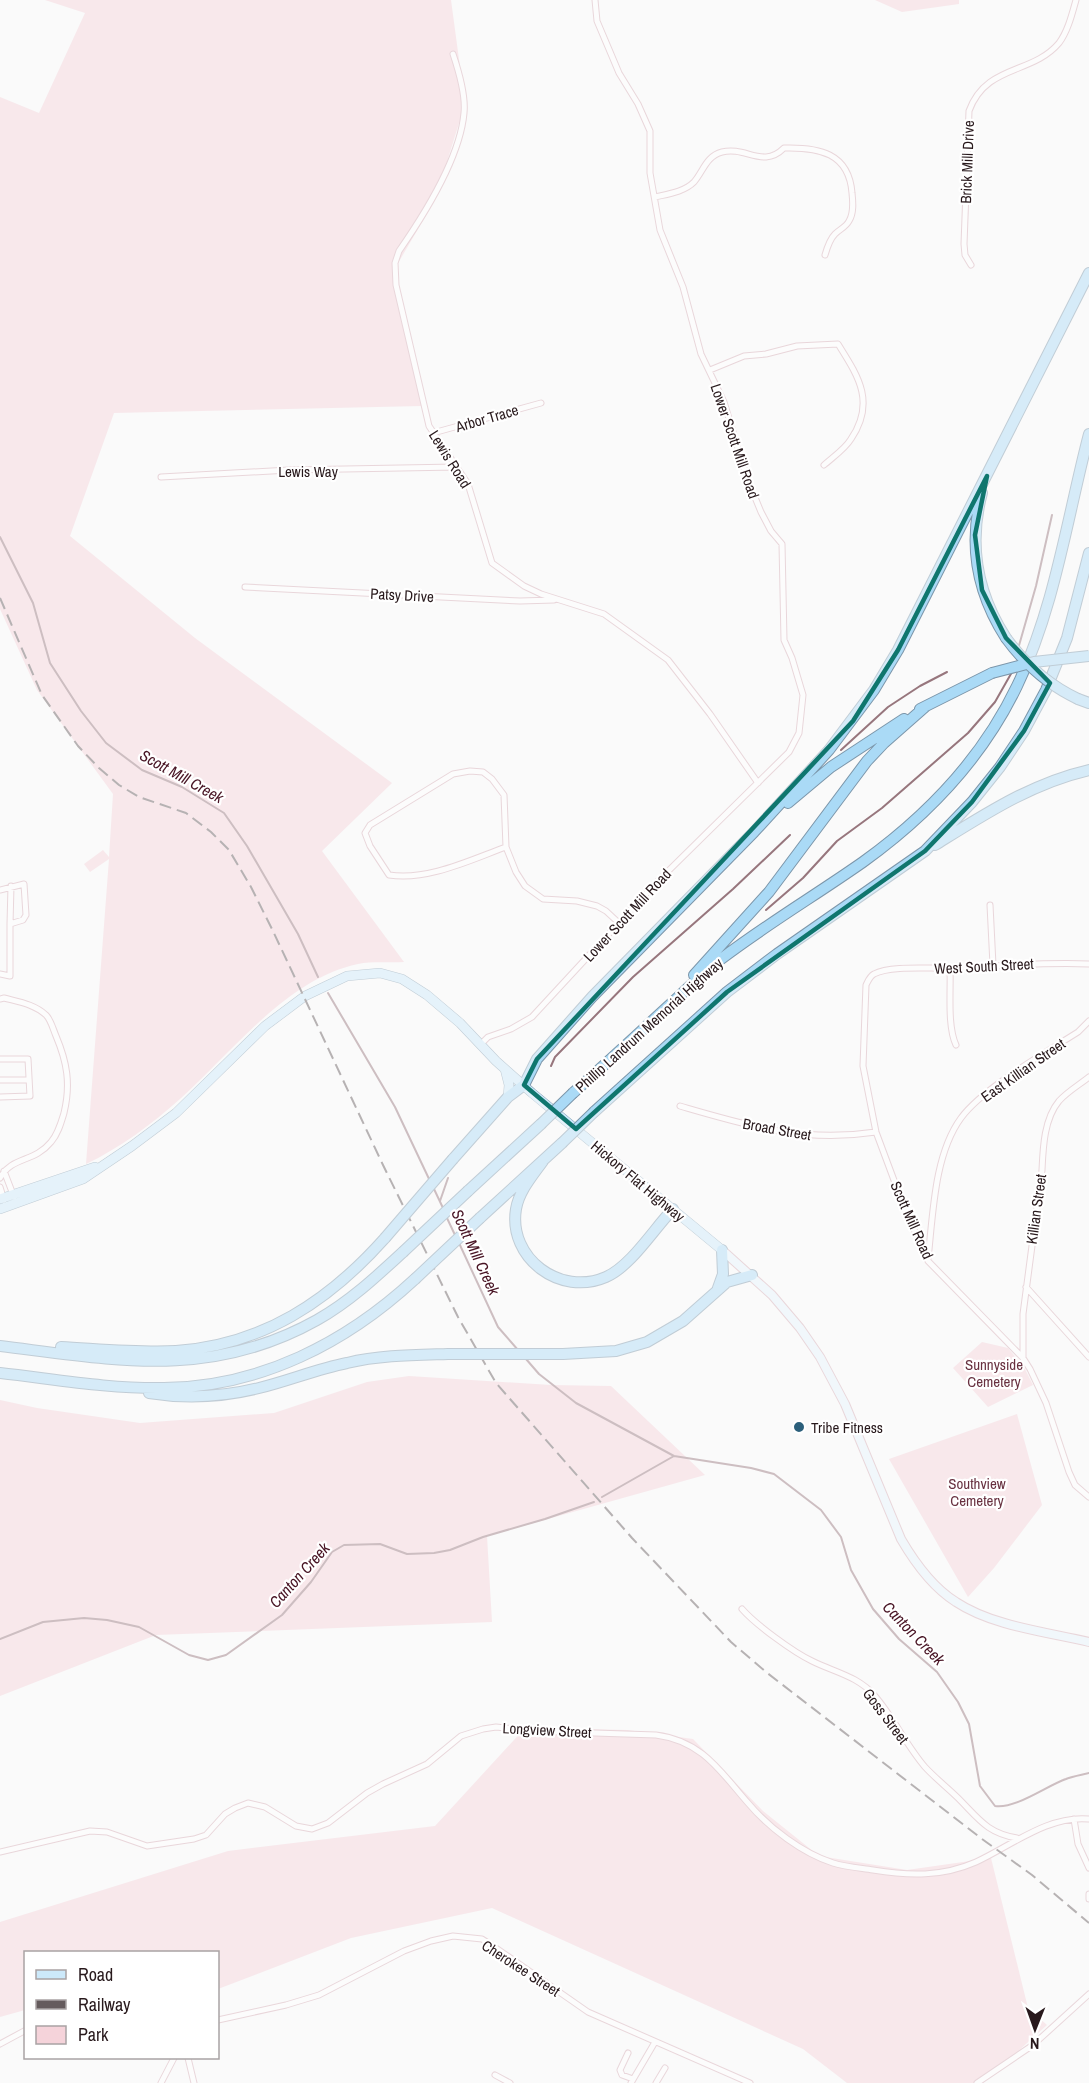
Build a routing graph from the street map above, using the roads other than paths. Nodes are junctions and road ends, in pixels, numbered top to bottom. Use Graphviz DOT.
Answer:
graph roads {
  1 [pos="595,0"];
  2 [pos="1076,0"];
  3 [pos="453,54"];
  4 [pos="655,197"];
  5 [pos="825,255"];
  6 [pos="971,265"];
  7 [pos="1089,273"];
  8 [pos="710,370"];
  9 [pos="541,402"];
  10 [pos="433,433"];
  11 [pos="1089,434"];
  12 [pos="824,465"];
  13 [pos="456,467"];
  14 [pos="987,476"];
  15 [pos="160,477"];
  16 [pos="1089,554"];
  17 [pos="245,587"];
  18 [pos="558,600"];
  19 [pos="1089,656"];
  20 [pos="1089,703"];
  21 [pos="926,706"];
  22 [pos="1089,770"];
  23 [pos="758,783"];
  24 [pos="754,832"];
  25 [pos="506,848"];
  26 [pos="925,851"];
  27 [pos="11,886"];
  28 [pos="0,890"];
  29 [pos="990,905"];
  30 [pos="10,924"];
  31 [pos="620,924"];
  32 [pos="1089,964"];
  33 [pos="993,965"];
  34 [pos="950,968"];
  35 [pos="879,973"];
  36 [pos="0,974"];
  37 [pos="1,998"];
  38 [pos="655,1018"];
  39 [pos="1089,1021"];
  40 [pos="482,1044"];
  41 [pos="956,1045"];
  42 [pos="0,1059"];
  43 [pos="505,1069"];
  44 [pos="1089,1077"];
  45 [pos="0,1080"];
  46 [pos="29,1080"];
  47 [pos="524,1085"];
  48 [pos="0,1097"];
  49 [pos="508,1098"];
  50 [pos="680,1106"];
  51 [pos="876,1132"];
  52 [pos="543,1161"];
  53 [pos="4,1171"];
  54 [pos="0,1178"];
  55 [pos="0,1187"];
  56 [pos="15,1200"];
  57 [pos="2,1204"];
  58 [pos="673,1209"];
  59 [pos="722,1250"];
  60 [pos="928,1261"];
  61 [pos="752,1275"];
  62 [pos="1026,1287"];
  63 [pos="718,1288"];
  64 [pos="0,1345"];
  65 [pos="1089,1357"];
  66 [pos="1023,1358"];
  67 [pos="0,1373"];
  68 [pos="98,1385"];
  69 [pos="1089,1497"];
  70 [pos="742,1609"];
  71 [pos="1089,1642"];
  72 [pos="1074,1819"];
  73 [pos="1089,1819"];
  74 [pos="1017,1838"];
  75 [pos="0,1852"];
  76 [pos="1089,1868"];
  77 [pos="1089,1894"];
  78 [pos="1089,1899"];
  79 [pos="1089,1994"];
  80 [pos="219,2020"];
  81 [pos="24,2031"];
  82 [pos="655,2042"];
  83 [pos="0,2044"];
  84 [pos="628,2053"];
  85 [pos="173,2059"];
  86 [pos="188,2059"];
  87 [pos="665,2068"];
  88 [pos="495,2075"];
  89 [pos="633,2082"];
  90 [pos="161,2083"];
  91 [pos="194,2083"];
  92 [pos="510,2083"];
  93 [pos="656,2083"];
  94 [pos="750,2083"];
  95 [pos="977,2083"];
  1 -- 4 [label="street, Lower Scott Mill Road"];
  2 -- 6 [label="street, Brick Mill Drive"];
  3 -- 10 [label="street, Lewis Road"];
  4 -- 5 [label="street"];
  4 -- 8 [label="street, Lower Scott Mill Road"];
  7 -- 14 [label="highway"];
  8 -- 12 [label="street"];
  8 -- 23 [label="street, Lower Scott Mill Road"];
  9 -- 10 [label="street, Arbor Trace"];
  10 -- 13 [label="street, Lewis Road"];
  11 -- 38 [label="highway, Phillip Landrum Memorial Highway"];
  13 -- 15 [label="street, Lewis Way"];
  13 -- 18 [label="street, Lewis Road"];
  14 -- 20 [label="highway, bridge"];
  14 -- 24 [label="highway"];
  16 -- 26 [label="highway, Phillip Landrum Memorial Highway"];
  17 -- 18 [label="street, Patsy Drive"];
  18 -- 23 [label="street, Lewis Road"];
  19 -- 21 [label="highway, bridge"];
  21 -- 24 [label="highway"];
  21 -- 38 [label="highway"];
  22 -- 26 [label="highway"];
  23 -- 31 [label="street, Lower Scott Mill Road"];
  24 -- 47 [label="highway"];
  25 -- 25 [label="street"];
  25 -- 31 [label="street"];
  26 -- 52 [label="highway, Phillip Landrum Memorial Highway, bridge"];
  27 -- 28 [label="street"];
  27 -- 30 [label="street"];
  27 -- 30 [label="street"];
  29 -- 33 [label="street"];
  30 -- 36 [label="street"];
  31 -- 40 [label="street, Lower Scott Mill Road"];
  32 -- 33 [label="street, West South Street"];
  33 -- 34 [label="street, West South Street"];
  34 -- 35 [label="street, West South Street"];
  34 -- 41 [label="street"];
  35 -- 51 [label="street, Scott Mill Road"];
  37 -- 53 [label="street"];
  38 -- 64 [label="highway, Phillip Landrum Memorial Highway, bridge"];
  39 -- 60 [label="street, East Killian Street"];
  40 -- 43 [label="main road, Hickory Flat Highway"];
  40 -- 56 [label="main road, Hickory Flat Highway"];
  42 -- 46 [label="street"];
  43 -- 47 [label="main road, Hickory Flat Highway"];
  43 -- 49 [label="main road"];
  44 -- 62 [label="street, Killian Street"];
  45 -- 46 [label="street"];
  46 -- 48 [label="street"];
  47 -- 49 [label="highway"];
  47 -- 58 [label="main road, Hickory Flat Highway"];
  49 -- 64 [label="highway, bridge"];
  50 -- 51 [label="street, Broad Street"];
  51 -- 60 [label="street, Scott Mill Road"];
  52 -- 58 [label="highway"];
  52 -- 68 [label="highway, Phillip Landrum Memorial Highway, bridge"];
  53 -- 54 [label="street"];
  53 -- 56 [label="street"];
  55 -- 57 [label="street"];
  56 -- 57 [label="main road, Hickory Flat Highway"];
  58 -- 59 [label="main road, Hickory Flat Highway"];
  59 -- 61 [label="street, Hickory Flat Highway"];
  59 -- 63 [label="highway"];
  60 -- 66 [label="street, Scott Mill Road"];
  61 -- 63 [label="highway"];
  61 -- 71 [label="street, Hickory Flat Highway"];
  62 -- 65 [label="street"];
  62 -- 66 [label="street, Killian Street"];
  63 -- 68 [label="highway, bridge"];
  66 -- 69 [label="street, Scott Mill Road"];
  67 -- 68 [label="highway, Phillip Landrum Memorial Highway"];
  70 -- 74 [label="street, Goss Street"];
  72 -- 73 [label="street, Longview Street"];
  72 -- 74 [label="street, Longview Street"];
  72 -- 76 [label="street"];
  74 -- 75 [label="street, Longview Street"];
  77 -- 78 [label="street"];
  79 -- 95 [label="street"];
  80 -- 82 [label="street, Cherokee Street"];
  81 -- 83 [label="street"];
  82 -- 89 [label="street"];
  82 -- 94 [label="street, Cherokee Street"];
  84 -- 89 [label="street"];
  85 -- 90 [label="street"];
  86 -- 91 [label="street"];
  87 -- 93 [label="street"];
  88 -- 92 [label="street"];
}
